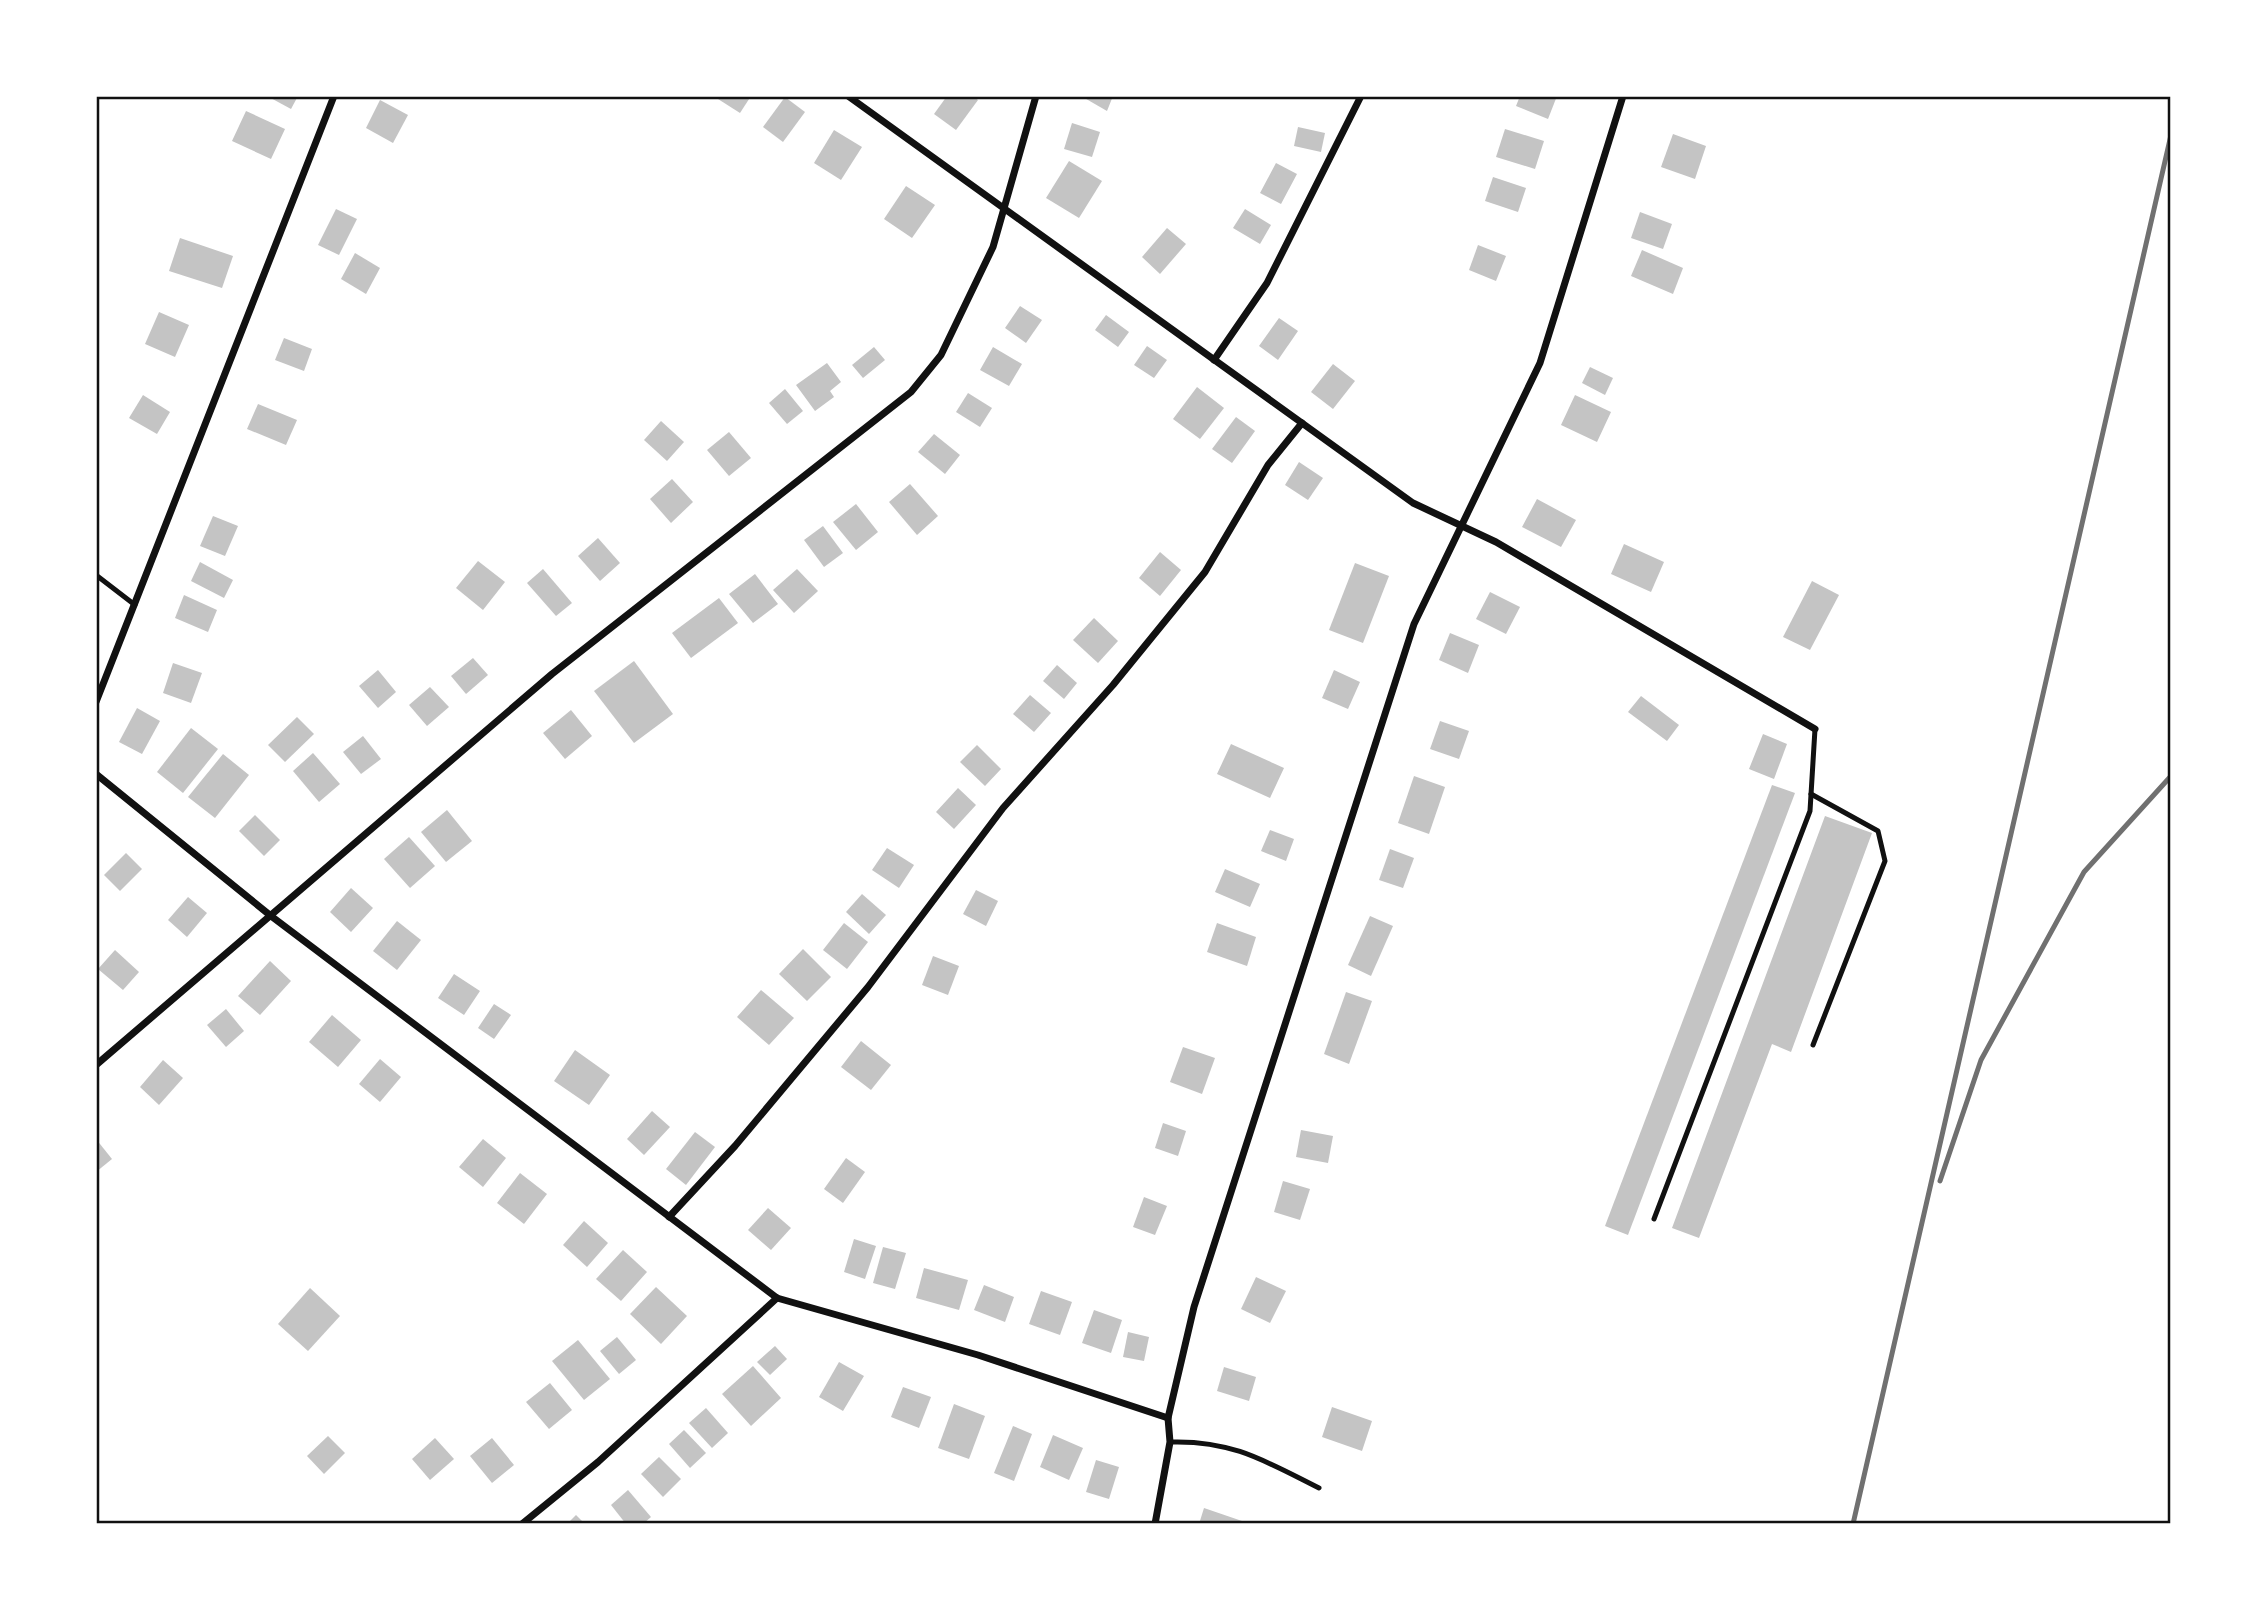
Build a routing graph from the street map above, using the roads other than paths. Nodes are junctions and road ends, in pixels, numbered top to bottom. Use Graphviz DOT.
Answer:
graph roads {
  1 [pos="334,96"];
  2 [pos="848,96"];
  3 [pos="1036,96"];
  4 [pos="1361,96"];
  5 [pos="1623,96"];
  6 [pos="1003,208"];
  7 [pos="1214,360"];
  8 [pos="1302,423"];
  9 [pos="1460,525"];
  10 [pos="96,575"];
  11 [pos="136,606"];
  12 [pos="96,702"];
  13 [pos="1815,729"];
  14 [pos="96,774"];
  15 [pos="1811,793"];
  16 [pos="271,916"];
  17 [pos="1813,1045"];
  18 [pos="96,1066"];
  19 [pos="669,1217"];
  20 [pos="1654,1219"];
  21 [pos="777,1298"];
  22 [pos="1168,1418"];
  23 [pos="1170,1441"];
  24 [pos="1319,1488"];
  25 [pos="522,1524"];
  26 [pos="1155,1524"];
  1 -- 11 [label="street"];
  2 -- 6 [label="street"];
  3 -- 6 [label="street"];
  4 -- 7 [label="street"];
  5 -- 9 [label="street"];
  6 -- 7 [label="street"];
  6 -- 16 [label="street"];
  7 -- 8 [label="street"];
  8 -- 9 [label="street"];
  8 -- 19 [label="street"];
  9 -- 13 [label="street"];
  9 -- 22 [label="street"];
  10 -- 11 [label="lane"];
  11 -- 12 [label="street"];
  13 -- 15 [label="lane"];
  14 -- 16 [label="street"];
  15 -- 17 [label="lane"];
  15 -- 20 [label="lane"];
  16 -- 18 [label="street"];
  16 -- 19 [label="street"];
  19 -- 21 [label="street"];
  21 -- 22 [label="street"];
  21 -- 25 [label="street"];
  22 -- 23 [label="street"];
  23 -- 24 [label="lane"];
  23 -- 26 [label="street"];
}
